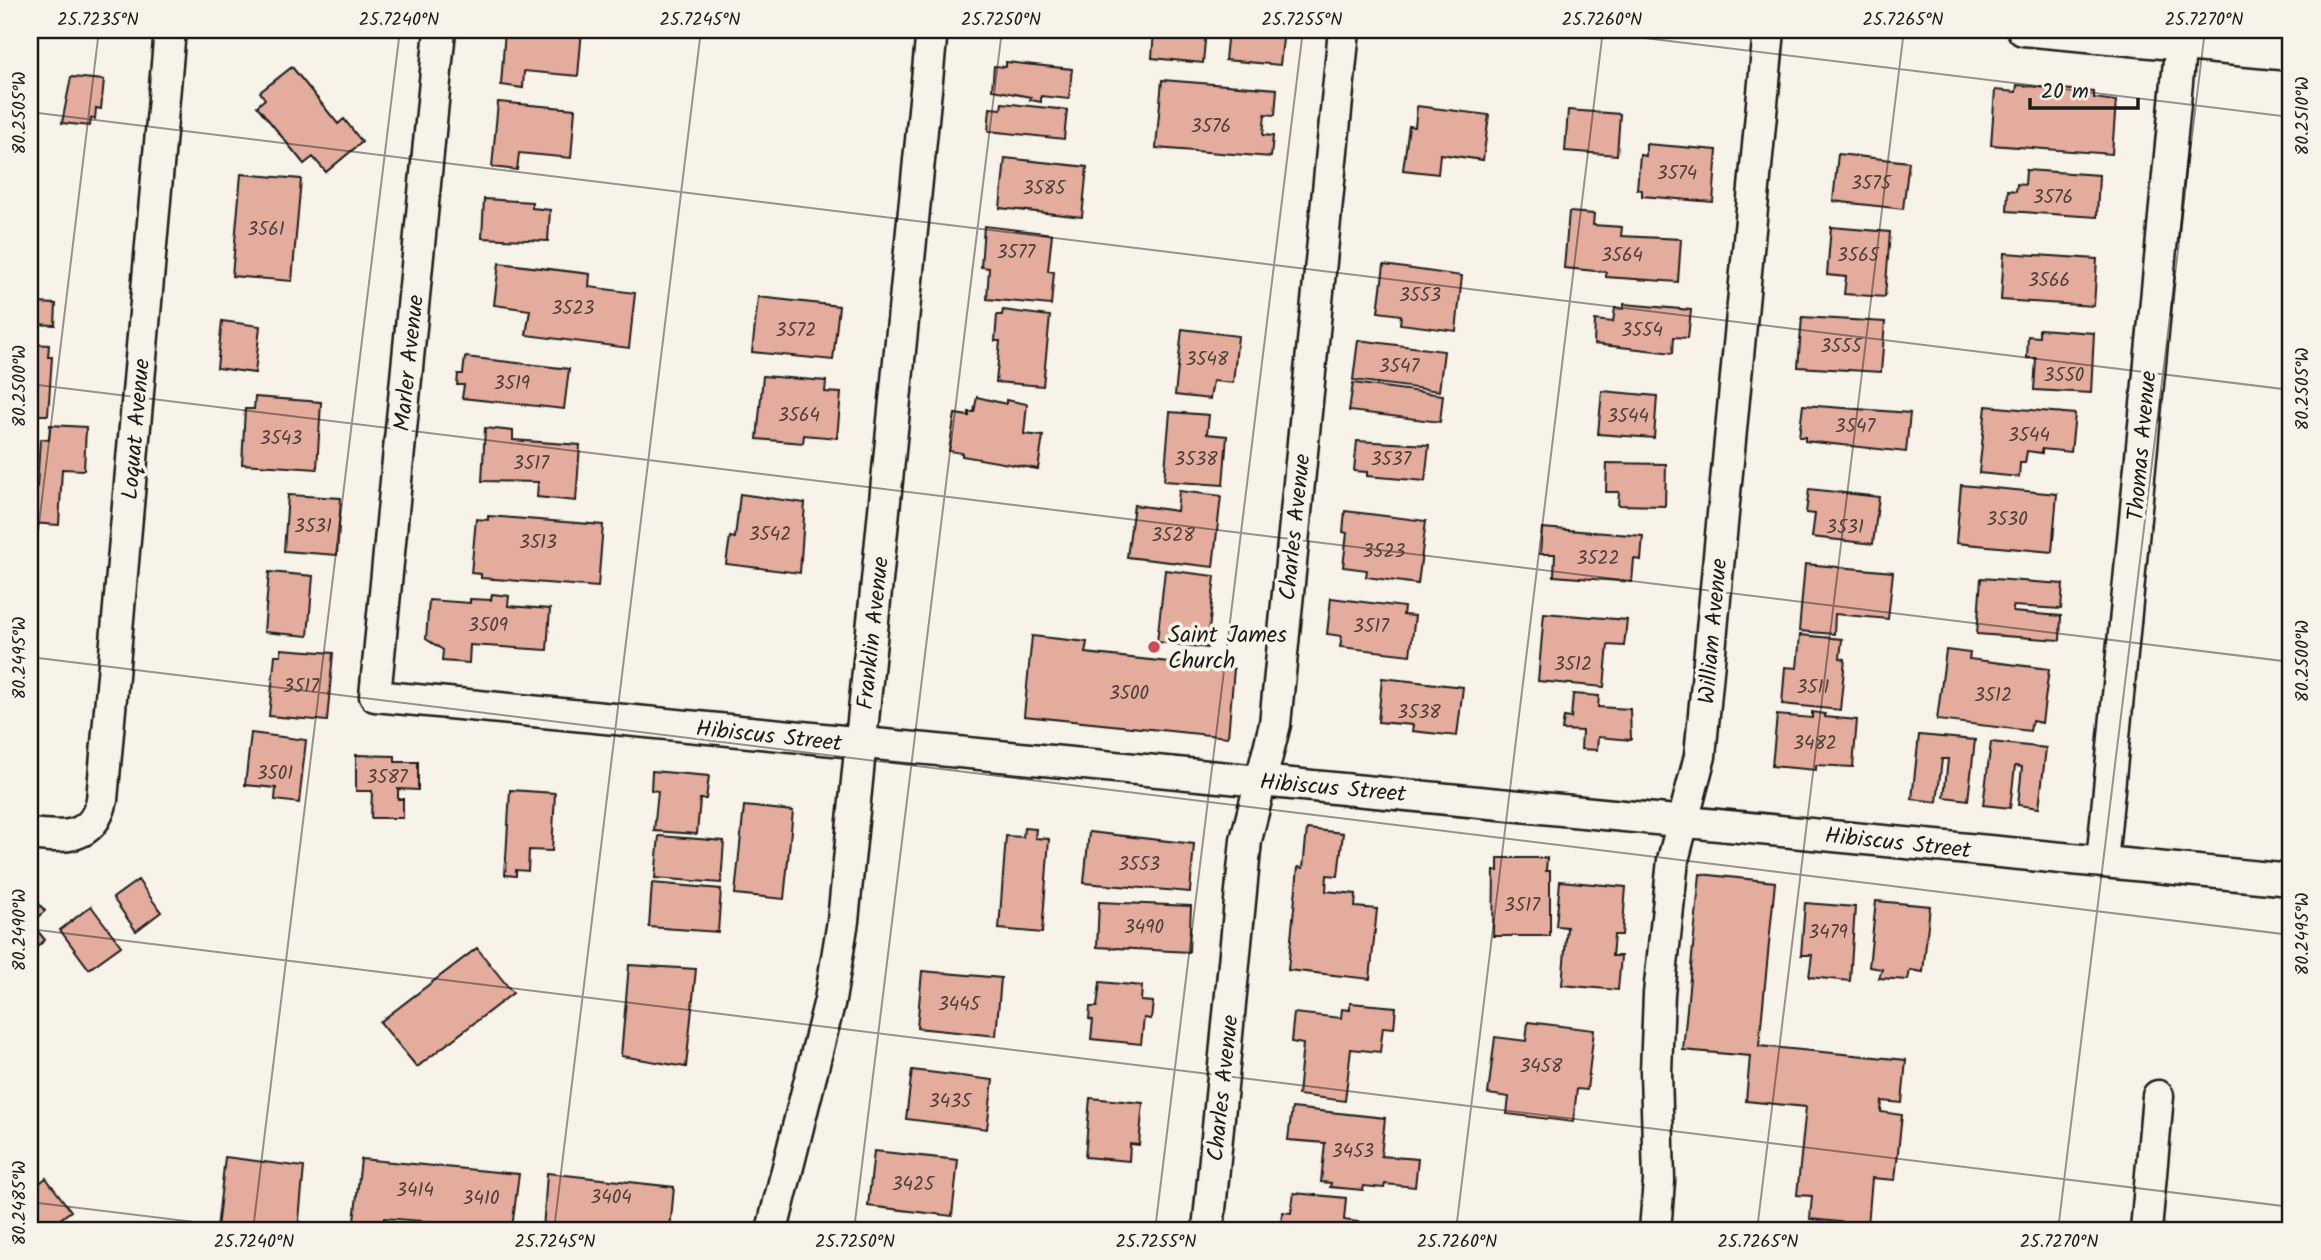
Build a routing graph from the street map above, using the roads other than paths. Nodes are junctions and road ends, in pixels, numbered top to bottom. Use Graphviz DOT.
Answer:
graph roads {
  1 [pos="170,30"];
  2 [pos="440,30"];
  3 [pos="932,30"];
  4 [pos="1344,30"];
  5 [pos="1769,30"];
  6 [pos="2023,30"];
  7 [pos="2182,37"];
  8 [pos="2291,55"];
  9 [pos="375,696"];
  10 [pos="861,744"];
  11 [pos="1260,780"];
  12 [pos="1683,821"];
  13 [pos="30,834"];
  14 [pos="2102,862"];
  15 [pos="2291,880"];
  16 [pos="2158,1096"];
  17 [pos="772,1230"];
  18 [pos="1208,1230"];
  19 [pos="1655,1230"];
  20 [pos="2146,1230"];
  1 -- 13 [label="street, Loquat Avenue"];
  2 -- 9 [label="street, Marler Avenue"];
  3 -- 10 [label="street, Franklin Avenue"];
  4 -- 11 [label="street, Charles Avenue"];
  5 -- 12 [label="street, William Avenue"];
  6 -- 7 [label="street"];
  7 -- 8 [label="street"];
  7 -- 14 [label="street, Thomas Avenue"];
  9 -- 10 [label="street, Hibiscus Street"];
  10 -- 11 [label="street, Hibiscus Street"];
  10 -- 17 [label="street, Franklin Avenue"];
  11 -- 12 [label="street, Hibiscus Street"];
  11 -- 18 [label="street, Charles Avenue"];
  12 -- 14 [label="street, Hibiscus Street"];
  12 -- 19 [label="street, William Avenue"];
  14 -- 15 [label="street, Hibiscus Street"];
  16 -- 20 [label="street"];
}
